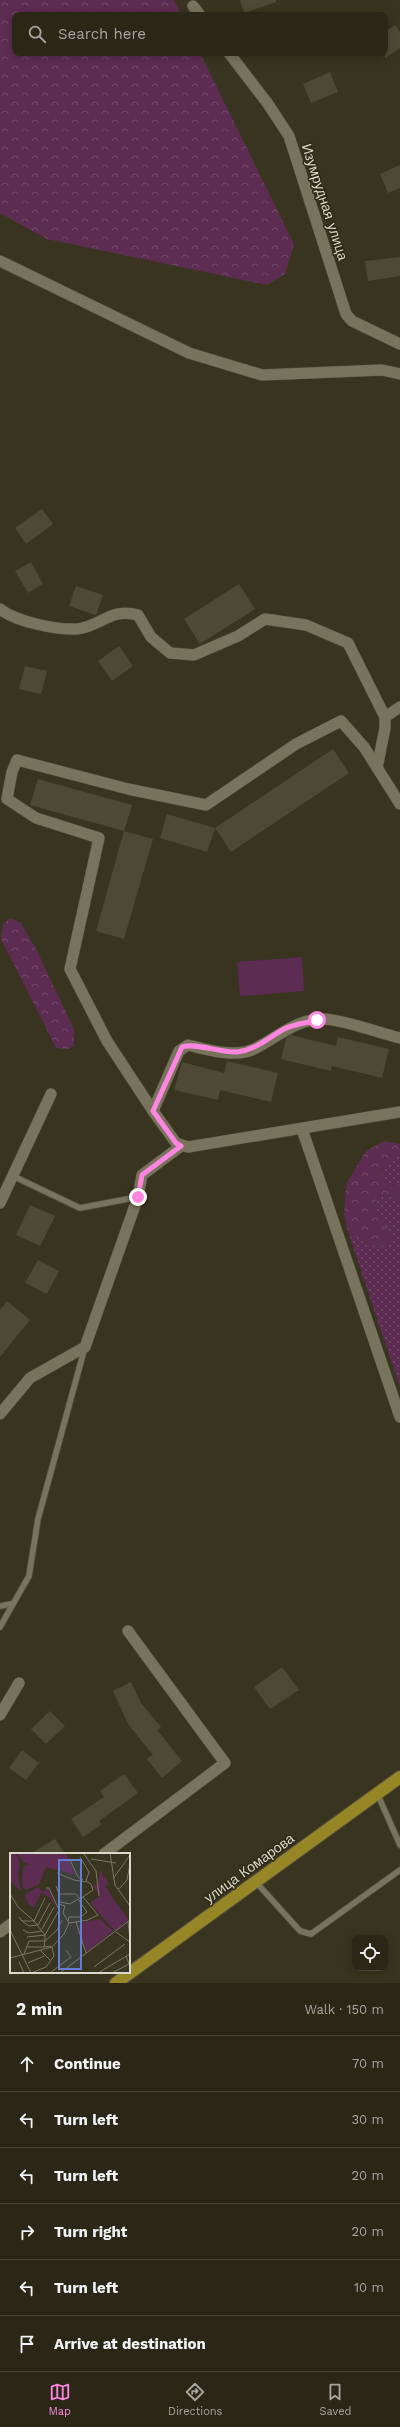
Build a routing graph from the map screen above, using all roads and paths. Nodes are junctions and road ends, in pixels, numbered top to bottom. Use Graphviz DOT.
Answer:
graph roads {
  1 [pos="231,56"];
  2 [pos="0,261"];
  3 [pos="400,344"];
  4 [pos="400,374"];
  5 [pos="0,609"];
  6 [pos="400,707"];
  7 [pos="385,717"];
  8 [pos="377,768"];
  9 [pos="400,804"];
  10 [pos="400,1038"];
  11 [pos="51,1094"];
  12 [pos="153,1111"];
  13 [pos="400,1112"];
  14 [pos="302,1129"];
  15 [pos="181,1146"];
  16 [pos="13,1176"];
  17 [pos="138,1197"];
  18 [pos="0,1203"];
  19 [pos="85,1347"];
  20 [pos="0,1414"];
  21 [pos="400,1417"];
  22 [pos="11,1604"];
  23 [pos="0,1606"];
  24 [pos="0,1627"];
  25 [pos="128,1631"];
  26 [pos="19,1683"];
  27 [pos="0,1716"];
  28 [pos="400,1777"];
  29 [pos="377,1793"];
  30 [pos="400,1845"];
  31 [pos="105,1853"];
  32 [pos="400,1870"];
  33 [pos="256,1882"];
  34 [pos="10,1925"];
  35 [pos="0,1932"];
  36 [pos="130,1973"];
  37 [pos="130,1973"];
  38 [pos="116,1983"];
  1 -- 3 [label="street, Изумрудная улица"];
  2 -- 4 [label="street"];
  5 -- 7 [label="street"];
  6 -- 7 [label="street"];
  7 -- 8 [label="street"];
  8 -- 9 [label="street"];
  8 -- 12 [label="street"];
  10 -- 12 [label="street"];
  11 -- 16 [label="street"];
  12 -- 15 [label="street"];
  13 -- 14 [label="street"];
  14 -- 15 [label="street"];
  14 -- 21 [label="street"];
  15 -- 17 [label="street"];
  16 -- 17 [label="lane"];
  16 -- 18 [label="street"];
  17 -- 19 [label="street"];
  19 -- 20 [label="street"];
  19 -- 22 [label="lane"];
  22 -- 23 [label="lane"];
  22 -- 24 [label="lane"];
  25 -- 31 [label="street"];
  26 -- 27 [label="street"];
  28 -- 29 [label="main road, улица Комарова"];
  29 -- 30 [label="lane"];
  29 -- 33 [label="main road, улица Комарова"];
  32 -- 33 [label="lane"];
  33 -- 37 [label="main road, улица Комарова"];
  34 -- 35 [label="street"];
  36 -- 38 [label="main road, улица Комарова"];
}
